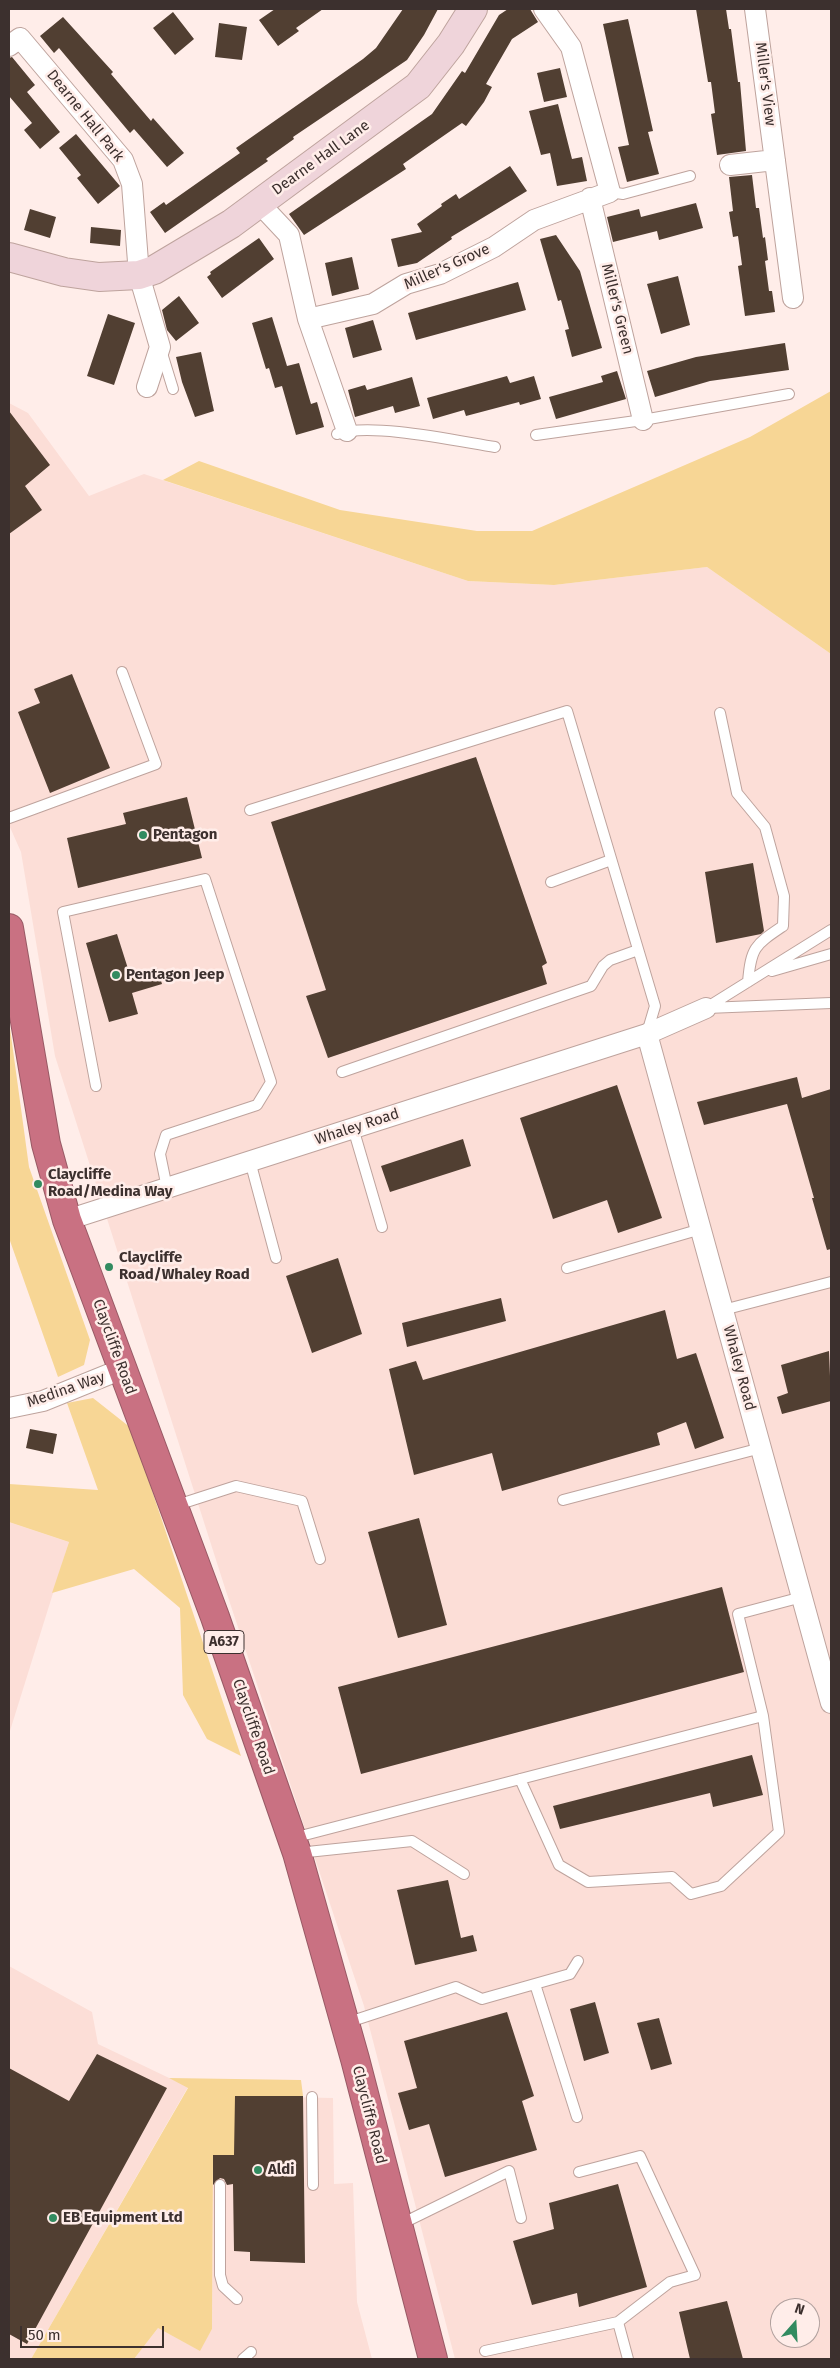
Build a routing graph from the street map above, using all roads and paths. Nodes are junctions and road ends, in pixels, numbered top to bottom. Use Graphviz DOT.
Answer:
graph roads {
  1 [pos="473,9"];
  2 [pos="544,9"];
  3 [pos="755,9"];
  4 [pos="9,46"];
  5 [pos="775,160"];
  6 [pos="730,165"];
  7 [pos="690,176"];
  8 [pos="610,192"];
  9 [pos="590,198"];
  10 [pos="260,203"];
  11 [pos="9,257"];
  12 [pos="139,275"];
  13 [pos="793,298"];
  14 [pos="308,319"];
  15 [pos="160,347"];
  16 [pos="147,387"];
  17 [pos="173,389"];
  18 [pos="789,394"];
  19 [pos="644,420"];
  20 [pos="342,432"];
  21 [pos="536,435"];
  22 [pos="495,447"];
  23 [pos="122,672"];
  24 [pos="720,713"];
  25 [pos="250,810"];
  26 [pos="9,818"];
  27 [pos="611,860"];
  28 [pos="551,882"];
  29 [pos="9,928"];
  30 [pos="831,930"];
  31 [pos="638,950"];
  32 [pos="831,954"];
  33 [pos="761,974"];
  34 [pos="748,982"];
  35 [pos="831,1003"];
  36 [pos="706,1008"];
  37 [pos="647,1034"];
  38 [pos="342,1072"];
  39 [pos="96,1086"];
  40 [pos="353,1128"];
  41 [pos="250,1161"];
  42 [pos="167,1188"];
  43 [pos="67,1220"];
  44 [pos="382,1227"];
  45 [pos="700,1229"];
  46 [pos="276,1258"];
  47 [pos="567,1268"];
  48 [pos="831,1282"];
  49 [pos="723,1310"];
  50 [pos="122,1369"];
  51 [pos="9,1408"];
  52 [pos="761,1448"];
  53 [pos="563,1500"];
  54 [pos="173,1506"];
  55 [pos="320,1559"];
  56 [pos="802,1597"];
  57 [pos="831,1703"];
  58 [pos="763,1716"];
  59 [pos="520,1779"];
  60 [pos="294,1846"];
  61 [pos="464,1874"];
  62 [pos="578,1961"];
  63 [pos="536,1984"];
  64 [pos="346,2024"];
  65 [pos="312,2097"];
  66 [pos="578,2117"];
  67 [pos="579,2172"];
  68 [pos="220,2185"];
  69 [pos="313,2185"];
  70 [pos="521,2218"];
  71 [pos="398,2226"];
  72 [pos="237,2299"];
  73 [pos="618,2322"];
  74 [pos="485,2350"];
  75 [pos="251,2352"];
  76 [pos="242,2359"];
  77 [pos="433,2359"];
  78 [pos="628,2359"];
  1 -- 10 [label="main road, Dearne Hall Lane"];
  2 -- 8 [label="street"];
  3 -- 5 [label="street, Miller's View"];
  4 -- 12 [label="street, Dearne Hall Park"];
  5 -- 6 [label="street"];
  5 -- 13 [label="street, Miller's View"];
  7 -- 8 [label="lane, Miller's Grove"];
  8 -- 9 [label="street, Miller's Grove"];
  9 -- 14 [label="street, Miller's Grove"];
  9 -- 19 [label="street, Miller's Green"];
  10 -- 12 [label="main road, Dearne Hall Lane"];
  10 -- 14 [label="street"];
  11 -- 12 [label="main road, Dearne Hall Lane"];
  12 -- 15 [label="street"];
  14 -- 20 [label="street"];
  15 -- 16 [label="street"];
  15 -- 17 [label="lane"];
  18 -- 19 [label="lane"];
  19 -- 21 [label="lane"];
  20 -- 22 [label="lane"];
  23 -- 26 [label="lane"];
  24 -- 34 [label="lane"];
  25 -- 27 [label="lane"];
  27 -- 28 [label="lane"];
  27 -- 31 [label="lane"];
  29 -- 43 [label="highway, Claycliffe Road / A637"];
  30 -- 33 [label="lane"];
  31 -- 37 [label="lane"];
  31 -- 38 [label="lane"];
  32 -- 33 [label="lane"];
  33 -- 34 [label="lane"];
  34 -- 36 [label="lane"];
  35 -- 36 [label="lane"];
  36 -- 37 [label="street, Whaley Road"];
  37 -- 40 [label="street, Whaley Road"];
  37 -- 45 [label="street, Whaley Road"];
  39 -- 42 [label="lane"];
  40 -- 41 [label="street, Whaley Road"];
  40 -- 44 [label="lane"];
  41 -- 42 [label="street, Whaley Road"];
  41 -- 46 [label="lane"];
  42 -- 43 [label="street, Whaley Road"];
  43 -- 50 [label="highway, Claycliffe Road / A637"];
  45 -- 47 [label="lane"];
  45 -- 49 [label="street, Whaley Road"];
  48 -- 49 [label="lane"];
  49 -- 52 [label="street, Whaley Road"];
  50 -- 51 [label="street, Medina Way"];
  50 -- 54 [label="highway, Claycliffe Road / A637"];
  52 -- 53 [label="lane"];
  52 -- 56 [label="street, Whaley Road"];
  54 -- 55 [label="lane"];
  54 -- 60 [label="highway, Claycliffe Road / A637"];
  56 -- 57 [label="street, Whaley Road"];
  56 -- 58 [label="lane"];
  58 -- 59 [label="lane"];
  58 -- 59 [label="lane"];
  59 -- 60 [label="lane"];
  60 -- 61 [label="lane"];
  60 -- 64 [label="highway, Claycliffe Road / A637"];
  62 -- 63 [label="lane"];
  63 -- 64 [label="lane"];
  63 -- 66 [label="lane"];
  64 -- 71 [label="highway, Claycliffe Road / A637"];
  65 -- 69 [label="lane"];
  67 -- 73 [label="lane"];
  68 -- 72 [label="lane"];
  70 -- 71 [label="lane"];
  71 -- 77 [label="highway, Claycliffe Road / A637"];
  73 -- 74 [label="lane"];
  73 -- 78 [label="lane"];
  75 -- 76 [label="lane"];
}
